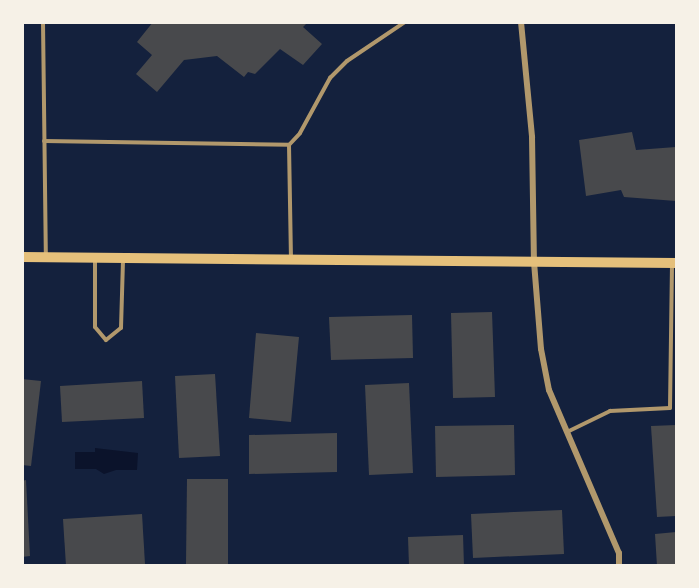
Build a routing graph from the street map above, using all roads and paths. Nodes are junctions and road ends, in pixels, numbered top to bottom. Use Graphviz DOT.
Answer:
graph roads {
  1 [pos="43,22"];
  2 [pos="405,22"];
  3 [pos="521,22"];
  4 [pos="44,141"];
  5 [pos="289,145"];
  6 [pos="22,257"];
  7 [pos="46,257"];
  8 [pos="95,257"];
  9 [pos="123,258"];
  10 [pos="291,260"];
  11 [pos="534,262"];
  12 [pos="674,263"];
  13 [pos="567,432"];
  14 [pos="619,566"];
  1 -- 4 [label="lane"];
  2 -- 5 [label="lane"];
  3 -- 11 [label="street"];
  4 -- 5 [label="lane"];
  4 -- 7 [label="lane"];
  5 -- 10 [label="lane"];
  6 -- 7 [label="main road"];
  7 -- 8 [label="main road"];
  8 -- 9 [label="main road"];
  8 -- 9 [label="lane"];
  9 -- 10 [label="main road"];
  10 -- 11 [label="main road"];
  11 -- 12 [label="main road"];
  11 -- 13 [label="street"];
  12 -- 13 [label="lane"];
  13 -- 14 [label="street"];
}
